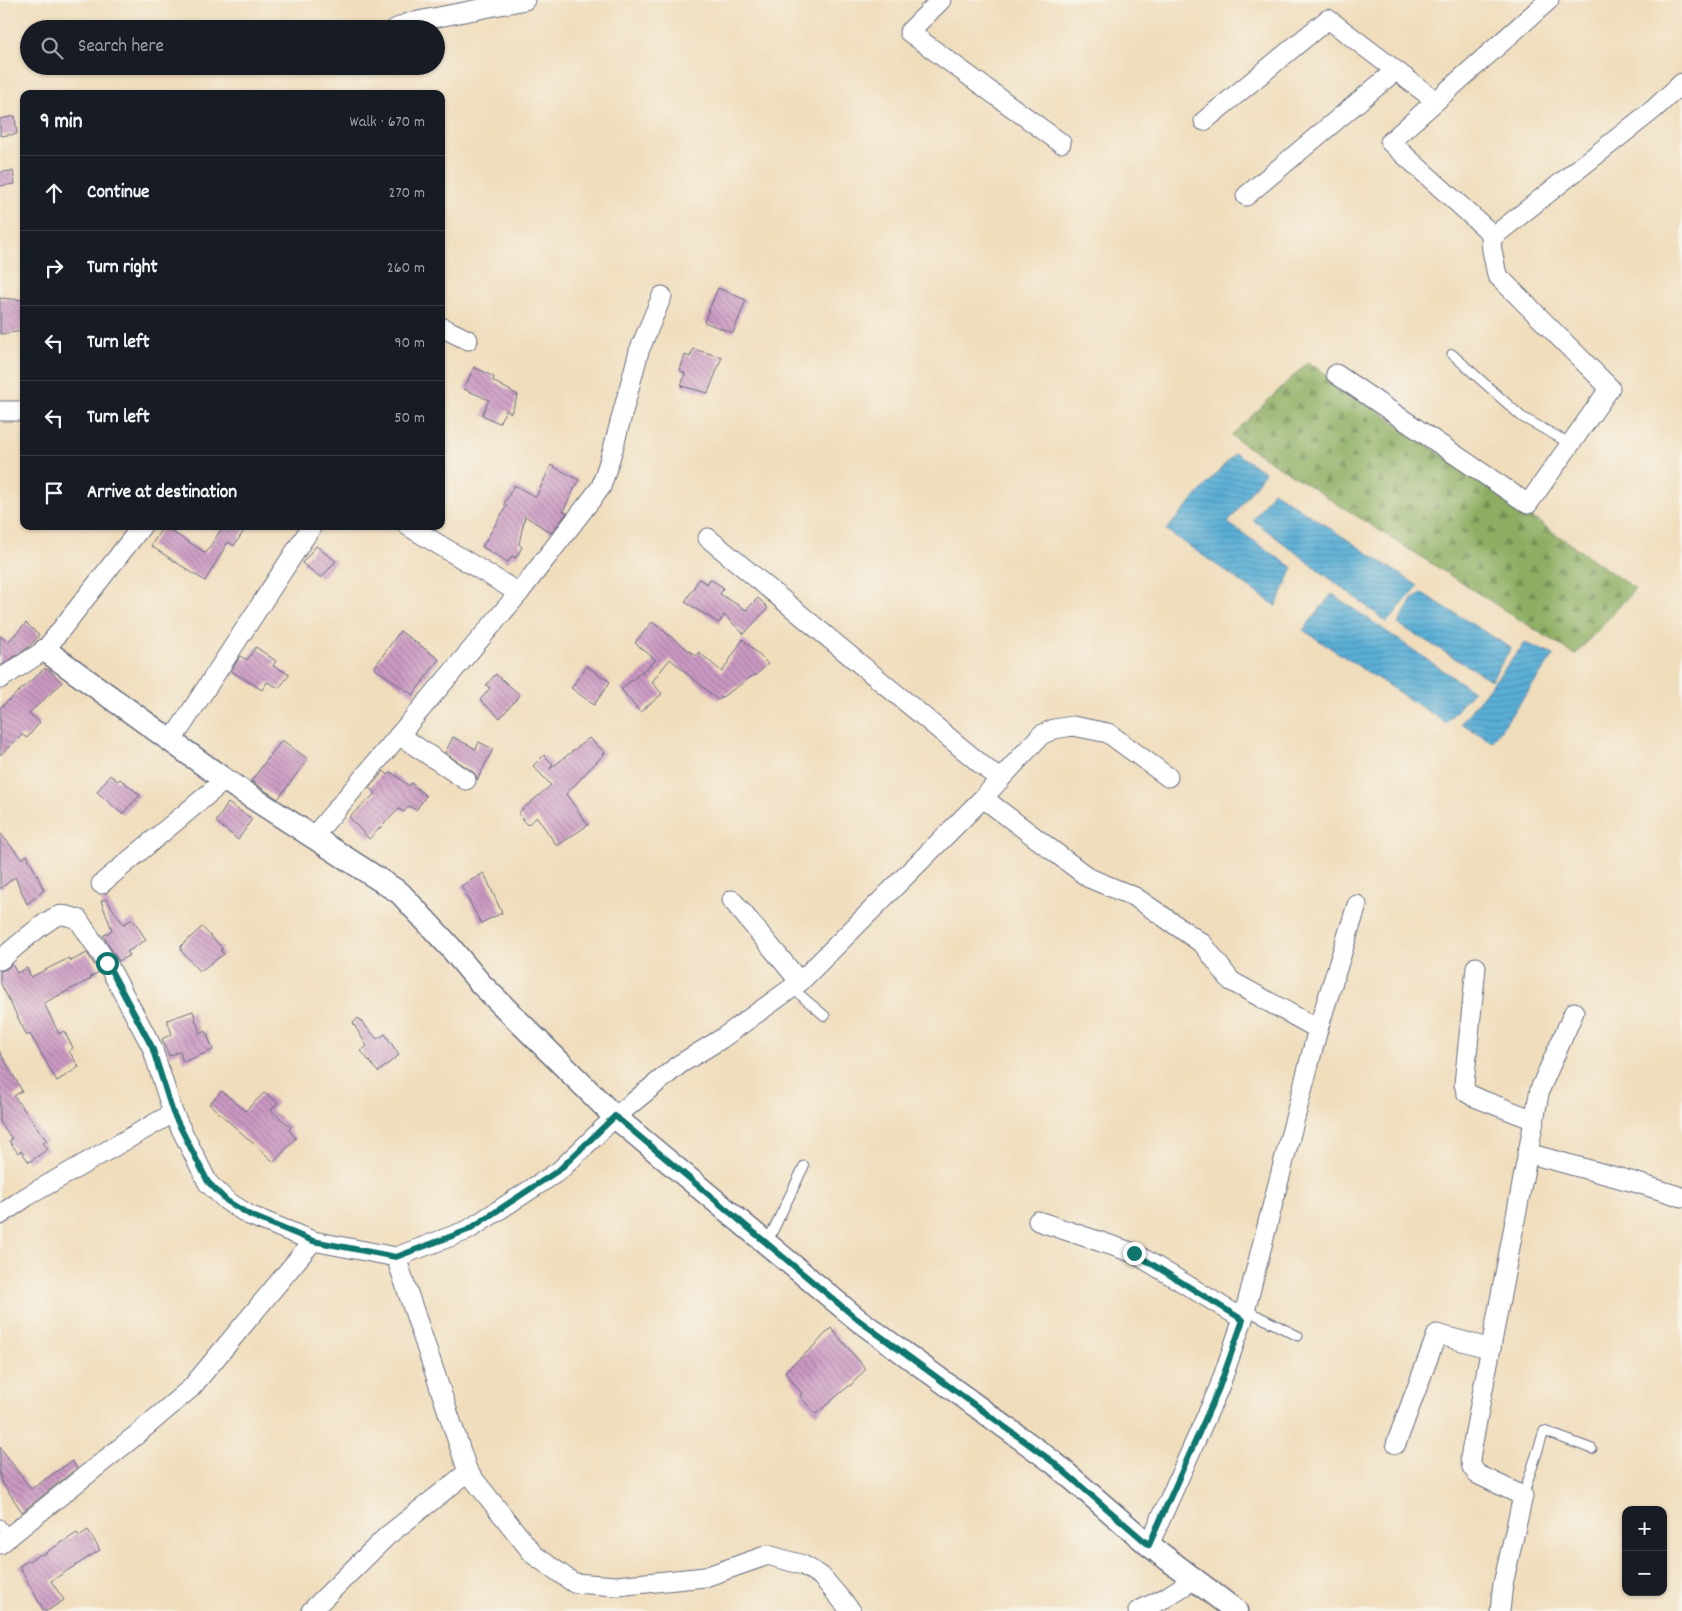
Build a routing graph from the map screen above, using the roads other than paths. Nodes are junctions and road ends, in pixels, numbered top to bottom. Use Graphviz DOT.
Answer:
graph roads {
  1 [pos="525,0"];
  2 [pos="940,0"];
  3 [pos="1549,0"];
  4 [pos="423,20"];
  5 [pos="1395,71"];
  6 [pos="1682,83"];
  7 [pos="1436,101"];
  8 [pos="1204,121"];
  9 [pos="1061,143"];
  10 [pos="1246,196"];
  11 [pos="1494,236"];
  12 [pos="662,296"];
  13 [pos="445,329"];
  14 [pos="468,340"];
  15 [pos="1452,354"];
  16 [pos="1336,374"];
  17 [pos="0,411"];
  18 [pos="20,411"];
  19 [pos="1571,444"];
  20 [pos="139,530"];
  21 [pos="309,530"];
  22 [pos="415,530"];
  23 [pos="708,538"];
  24 [pos="519,593"];
  25 [pos="45,650"];
  26 [pos="0,679"];
  27 [pos="399,735"];
  28 [pos="171,742"];
  29 [pos="1168,777"];
  30 [pos="225,780"];
  31 [pos="466,780"];
  32 [pos="1000,780"];
  33 [pos="983,798"];
  34 [pos="313,837"];
  35 [pos="101,884"];
  36 [pos="732,900"];
  37 [pos="1357,905"];
  38 [pos="0,960"];
  39 [pos="1476,967"];
  40 [pos="796,985"];
  41 [pos="1574,1012"];
  42 [pos="825,1016"];
  43 [pos="1318,1029"];
  44 [pos="173,1113"];
  45 [pos="615,1116"];
  46 [pos="1534,1120"];
  47 [pos="1527,1153"];
  48 [pos="804,1166"];
  49 [pos="1682,1197"];
  50 [pos="0,1215"];
  51 [pos="1038,1221"];
  52 [pos="313,1241"];
  53 [pos="767,1243"];
  54 [pos="396,1257"];
  55 [pos="1245,1315"];
  56 [pos="1298,1336"];
  57 [pos="1491,1349"];
  58 [pos="1396,1444"];
  59 [pos="1592,1449"];
  60 [pos="468,1472"];
  61 [pos="1523,1496"];
  62 [pos="3,1535"];
  63 [pos="1149,1545"];
  64 [pos="1193,1580"];
  65 [pos="311,1611"];
  66 [pos="851,1611"];
  67 [pos="1138,1611"];
  68 [pos="1236,1611"];
  69 [pos="1500,1611"];
  1 -- 4 [label="street"];
  2 -- 9 [label="street"];
  3 -- 7 [label="street"];
  5 -- 7 [label="street"];
  5 -- 8 [label="street"];
  5 -- 10 [label="street"];
  6 -- 11 [label="street"];
  7 -- 11 [label="street"];
  11 -- 19 [label="street"];
  12 -- 24 [label="street"];
  13 -- 14 [label="street"];
  15 -- 19 [label="lane"];
  16 -- 19 [label="street"];
  17 -- 18 [label="street"];
  20 -- 25 [label="street"];
  21 -- 28 [label="street"];
  22 -- 24 [label="street"];
  23 -- 32 [label="street"];
  24 -- 27 [label="street"];
  25 -- 26 [label="street"];
  25 -- 28 [label="street"];
  27 -- 31 [label="street"];
  27 -- 34 [label="street"];
  28 -- 30 [label="street"];
  29 -- 32 [label="street"];
  30 -- 34 [label="street"];
  30 -- 35 [label="street"];
  32 -- 33 [label="street"];
  33 -- 40 [label="street"];
  33 -- 43 [label="street"];
  34 -- 45 [label="street"];
  36 -- 40 [label="street"];
  37 -- 43 [label="street"];
  38 -- 44 [label="street"];
  39 -- 46 [label="street"];
  40 -- 42 [label="lane"];
  40 -- 45 [label="street"];
  41 -- 46 [label="street"];
  43 -- 55 [label="street"];
  44 -- 50 [label="street"];
  44 -- 52 [label="street"];
  45 -- 53 [label="street"];
  45 -- 54 [label="street"];
  46 -- 47 [label="street"];
  47 -- 49 [label="street"];
  47 -- 57 [label="street"];
  48 -- 53 [label="lane"];
  51 -- 55 [label="street"];
  52 -- 54 [label="street"];
  52 -- 62 [label="street"];
  53 -- 63 [label="street"];
  54 -- 60 [label="street"];
  55 -- 56 [label="lane"];
  55 -- 63 [label="street"];
  57 -- 58 [label="street"];
  57 -- 61 [label="street"];
  59 -- 61 [label="lane"];
  60 -- 65 [label="street"];
  60 -- 66 [label="street"];
  61 -- 69 [label="street"];
  63 -- 64 [label="street"];
  64 -- 67 [label="street"];
  64 -- 68 [label="street"];
}
